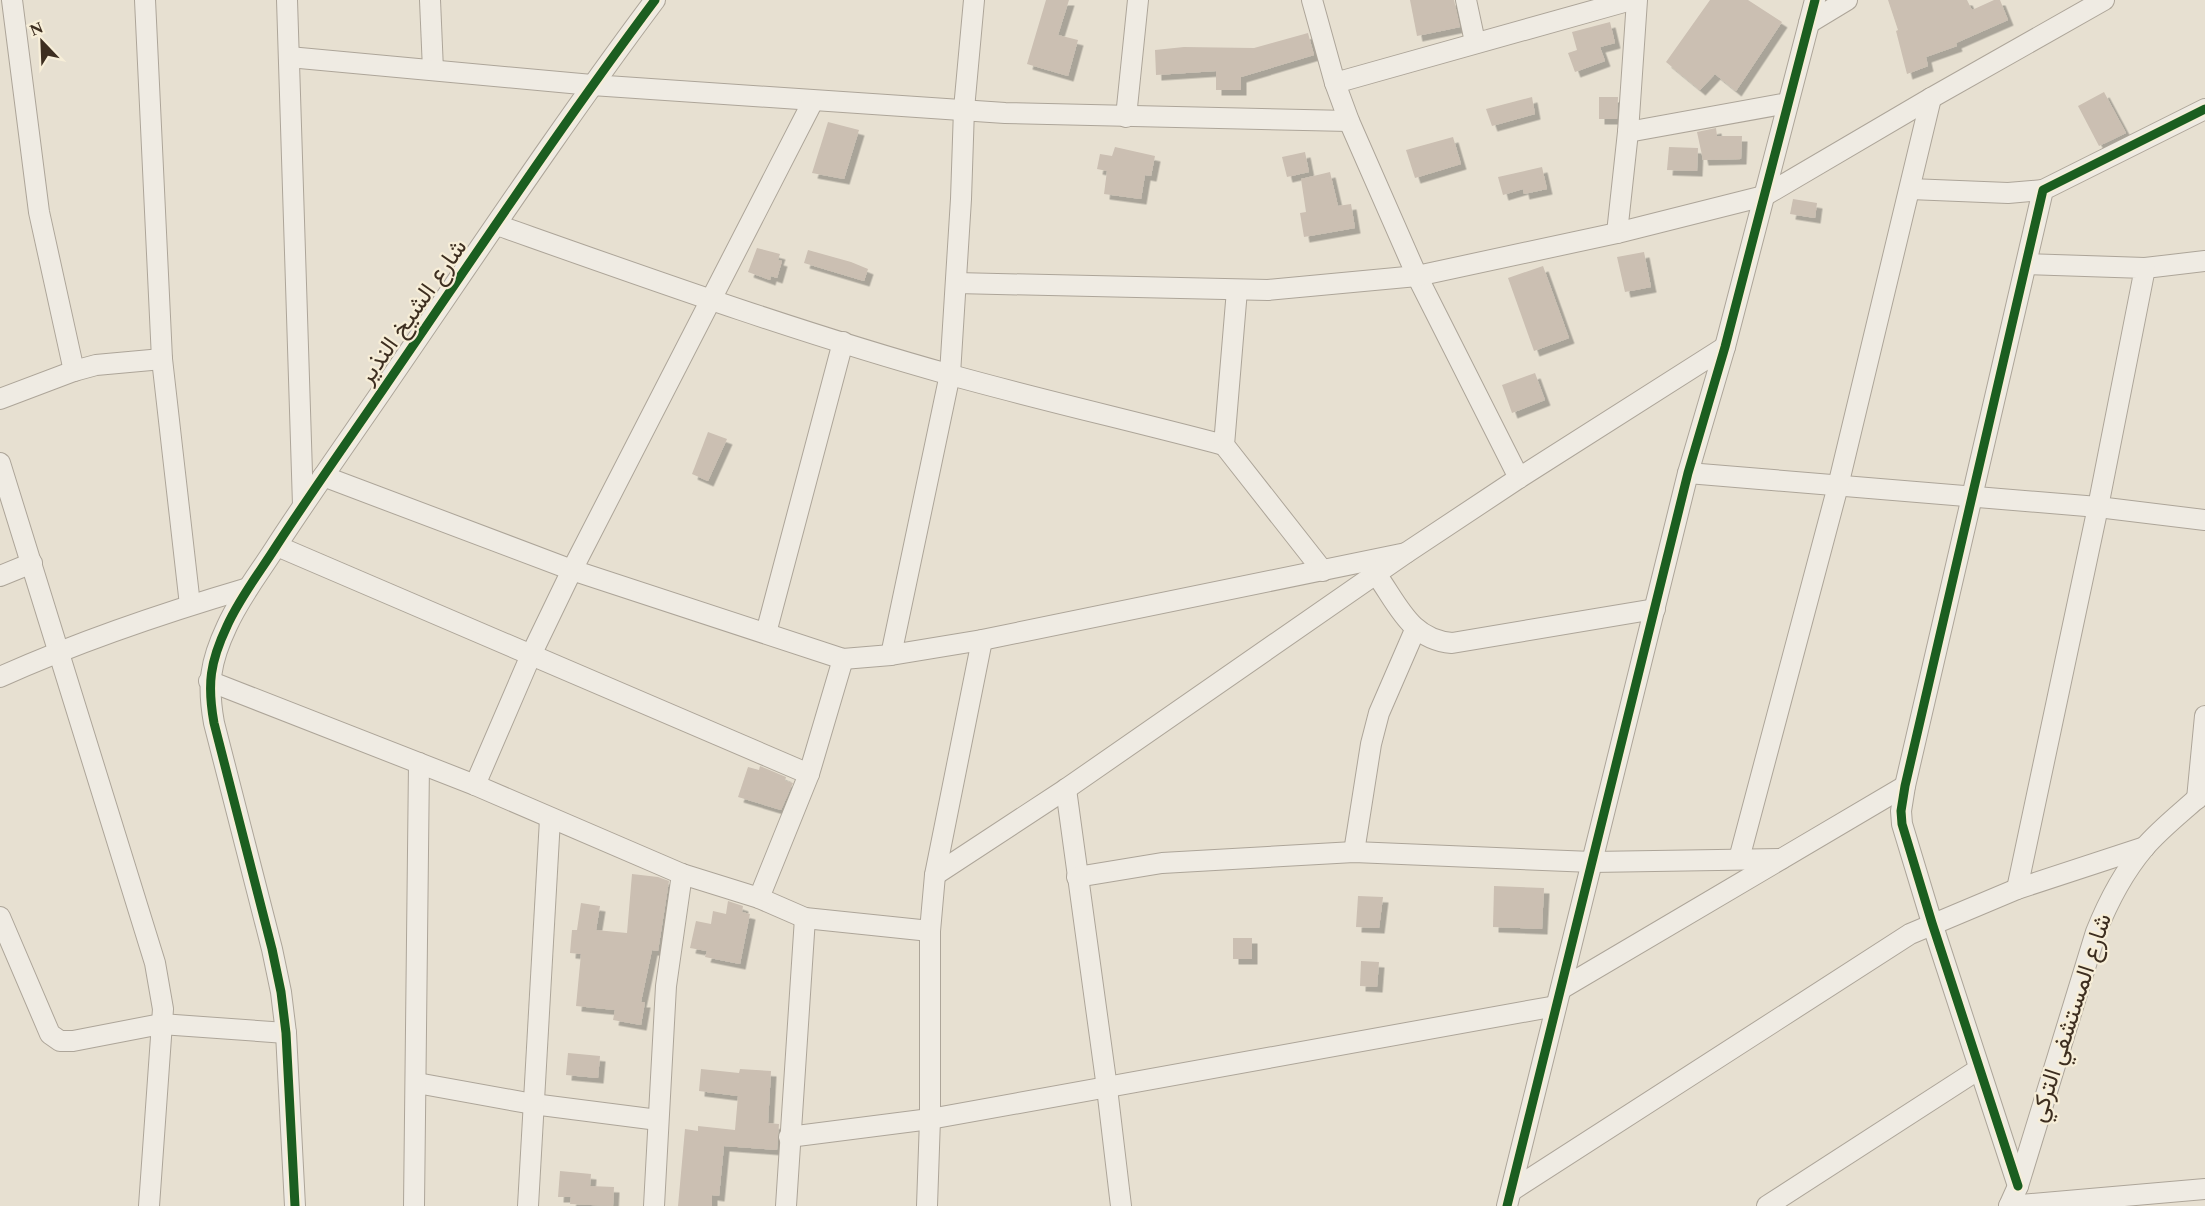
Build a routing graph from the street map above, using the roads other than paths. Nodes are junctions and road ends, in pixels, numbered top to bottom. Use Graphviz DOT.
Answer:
graph roads {
  1 [pos="12,0"];
  2 [pos="145,0"];
  3 [pos="287,0"];
  4 [pos="430,0"];
  5 [pos="656,0"];
  6 [pos="974,0"];
  7 [pos="1138,0"];
  8 [pos="1312,0"];
  9 [pos="1466,0"];
  10 [pos="1631,0"];
  11 [pos="1637,0"];
  12 [pos="1815,0"];
  13 [pos="1847,0"];
  14 [pos="2104,0"];
  15 [pos="1809,23"];
  16 [pos="1475,42"];
  17 [pos="289,57"];
  18 [pos="433,70"];
  19 [pos="1335,83"];
  20 [pos="592,85"];
  21 [pos="1931,98"];
  22 [pos="813,101"];
  23 [pos="1788,103"];
  24 [pos="964,109"];
  25 [pos="2205,109"];
  26 [pos="1126,117"];
  27 [pos="1348,121"];
  28 [pos="1628,132"];
  29 [pos="1910,189"];
  30 [pos="2043,190"];
  31 [pos="1764,196"];
  32 [pos="497,225"];
  33 [pos="1617,233"];
  34 [pos="2205,261"];
  35 [pos="2027,264"];
  36 [pos="2145,268"];
  37 [pos="1417,276"];
  38 [pos="956,283"];
  39 [pos="1237,290"];
  40 [pos="712,301"];
  41 [pos="843,342"];
  42 [pos="1725,347"];
  43 [pos="162,359"];
  44 [pos="74,370"];
  45 [pos="950,374"];
  46 [pos="0,399"];
  47 [pos="1224,445"];
  48 [pos="0,463"];
  49 [pos="1688,473"];
  50 [pos="323,476"];
  51 [pos="1519,477"];
  52 [pos="1838,486"];
  53 [pos="1972,498"];
  54 [pos="303,505"];
  55 [pos="2098,507"];
  56 [pos="2205,520"];
  57 [pos="277,546"];
  58 [pos="1406,553"];
  59 [pos="32,562"];
  60 [pos="572,570"];
  61 [pos="1323,571"];
  62 [pos="1376,574"];
  63 [pos="0,576"];
  64 [pos="248,588"];
  65 [pos="190,605"];
  66 [pos="1655,609"];
  67 [pos="1415,630"];
  68 [pos="766,633"];
  69 [pos="982,640"];
  70 [pos="58,651"];
  71 [pos="531,655"];
  72 [pos="891,655"];
  73 [pos="843,659"];
  74 [pos="0,677"];
  75 [pos="209,681"];
  76 [pos="2205,717"];
  77 [pos="419,763"];
  78 [pos="809,774"];
  79 [pos="475,785"];
  80 [pos="1905,786"];
  81 [pos="1066,789"];
  82 [pos="2201,795"];
  83 [pos="550,819"];
  84 [pos="2145,847"];
  85 [pos="1354,852"];
  86 [pos="1739,859"];
  87 [pos="1781,859"];
  88 [pos="1592,862"];
  89 [pos="682,873"];
  90 [pos="935,875"];
  91 [pos="1077,877"];
  92 [pos="2017,889"];
  93 [pos="759,898"];
  94 [pos="0,917"];
  95 [pos="806,918"];
  96 [pos="1932,923"];
  97 [pos="930,931"];
  98 [pos="1559,997"];
  99 [pos="161,1024"];
  100 [pos="286,1033"];
  101 [pos="1978,1069"];
  102 [pos="417,1083"];
  103 [pos="1107,1088"];
  104 [pos="533,1104"];
  105 [pos="930,1119"];
  106 [pos="658,1120"];
  107 [pos="789,1137"];
  108 [pos="2018,1186"];
  109 [pos="2205,1189"];
  110 [pos="1509,1198"];
  111 [pos="2062,1204"];
  112 [pos="149,1206"];
  113 [pos="295,1206"];
  114 [pos="414,1206"];
  115 [pos="528,1206"];
  116 [pos="654,1206"];
  117 [pos="786,1206"];
  118 [pos="927,1206"];
  119 [pos="1121,1206"];
  120 [pos="1767,1206"];
  121 [pos="2009,1206"];
  1 -- 44 [label="street"];
  2 -- 43 [label="street"];
  3 -- 17 [label="street"];
  4 -- 18 [label="street"];
  5 -- 20 [label="street, شارع الشيخ النذير"];
  6 -- 24 [label="street"];
  7 -- 26 [label="street"];
  8 -- 19 [label="street"];
  9 -- 16 [label="street"];
  10 -- 16 [label="street"];
  11 -- 28 [label="street"];
  12 -- 15 [label="street"];
  13 -- 15 [label="street"];
  14 -- 21 [label="street"];
  15 -- 23 [label="street"];
  16 -- 19 [label="street"];
  17 -- 18 [label="street"];
  17 -- 54 [label="street"];
  18 -- 20 [label="street"];
  19 -- 27 [label="street"];
  20 -- 22 [label="street"];
  20 -- 32 [label="street, شارع الشيخ النذير"];
  21 -- 29 [label="street"];
  21 -- 31 [label="street"];
  22 -- 24 [label="street"];
  22 -- 40 [label="street"];
  23 -- 28 [label="street"];
  23 -- 31 [label="street"];
  24 -- 26 [label="street"];
  24 -- 38 [label="street"];
  25 -- 30 [label="street"];
  26 -- 27 [label="street"];
  27 -- 37 [label="street"];
  28 -- 33 [label="street"];
  29 -- 30 [label="street"];
  29 -- 52 [label="street"];
  30 -- 35 [label="street"];
  31 -- 33 [label="street"];
  31 -- 42 [label="street"];
  32 -- 40 [label="street"];
  32 -- 50 [label="street, شارع الشيخ النذير"];
  33 -- 37 [label="street"];
  34 -- 36 [label="street"];
  35 -- 36 [label="street"];
  35 -- 53 [label="street"];
  36 -- 55 [label="street"];
  37 -- 39 [label="street"];
  37 -- 51 [label="street"];
  38 -- 39 [label="street"];
  38 -- 45 [label="street"];
  39 -- 47 [label="street"];
  40 -- 41 [label="street"];
  40 -- 60 [label="street"];
  41 -- 45 [label="street"];
  41 -- 68 [label="street"];
  42 -- 49 [label="street"];
  42 -- 51 [label="street"];
  43 -- 44 [label="street"];
  43 -- 65 [label="street"];
  44 -- 46 [label="street"];
  45 -- 47 [label="street"];
  45 -- 72 [label="street"];
  47 -- 61 [label="street"];
  48 -- 59 [label="street"];
  49 -- 52 [label="street"];
  49 -- 66 [label="street"];
  50 -- 54 [label="street, شارع الشيخ النذير"];
  50 -- 60 [label="street"];
  51 -- 58 [label="street"];
  52 -- 53 [label="street"];
  52 -- 86 [label="street"];
  53 -- 55 [label="street"];
  53 -- 80 [label="street"];
  54 -- 57 [label="street, شارع الشيخ النذير"];
  55 -- 56 [label="street"];
  55 -- 92 [label="street"];
  57 -- 64 [label="street, شارع الشيخ النذير"];
  57 -- 71 [label="street"];
  58 -- 61 [label="street"];
  58 -- 62 [label="street"];
  59 -- 63 [label="street"];
  59 -- 70 [label="street"];
  60 -- 68 [label="street"];
  60 -- 71 [label="street"];
  61 -- 69 [label="street"];
  62 -- 67 [label="street"];
  62 -- 81 [label="street"];
  64 -- 65 [label="street"];
  64 -- 75 [label="street, شارع الشيخ النذير"];
  65 -- 70 [label="street"];
  66 -- 67 [label="street"];
  66 -- 88 [label="street"];
  67 -- 85 [label="street"];
  68 -- 73 [label="street"];
  69 -- 72 [label="street"];
  69 -- 90 [label="street"];
  70 -- 74 [label="street"];
  70 -- 99 [label="street"];
  71 -- 78 [label="street"];
  71 -- 79 [label="street"];
  72 -- 73 [label="street"];
  73 -- 78 [label="street"];
  75 -- 77 [label="street"];
  75 -- 100 [label="street"];
  76 -- 82 [label="street"];
  77 -- 79 [label="street"];
  77 -- 102 [label="street"];
  78 -- 93 [label="street"];
  79 -- 83 [label="street"];
  80 -- 87 [label="street"];
  80 -- 96 [label="street"];
  81 -- 90 [label="street"];
  81 -- 91 [label="street"];
  82 -- 84 [label="street, شارع المستشفي التركي"];
  83 -- 89 [label="street"];
  83 -- 104 [label="street"];
  84 -- 92 [label="street"];
  84 -- 108 [label="street, شارع المستشفي التركي"];
  85 -- 88 [label="street"];
  85 -- 91 [label="street"];
  86 -- 87 [label="street"];
  86 -- 88 [label="street"];
  87 -- 98 [label="street"];
  88 -- 98 [label="street"];
  89 -- 93 [label="street"];
  89 -- 106 [label="street"];
  90 -- 97 [label="street"];
  91 -- 103 [label="street"];
  92 -- 96 [label="street"];
  93 -- 95 [label="street"];
  94 -- 99 [label="street"];
  95 -- 97 [label="street"];
  95 -- 107 [label="street"];
  96 -- 101 [label="street"];
  96 -- 110 [label="street"];
  97 -- 105 [label="street"];
  98 -- 103 [label="street"];
  98 -- 110 [label="street"];
  99 -- 100 [label="street"];
  99 -- 112 [label="street"];
  100 -- 113 [label="street"];
  101 -- 108 [label="street"];
  101 -- 120 [label="street"];
  102 -- 104 [label="street"];
  102 -- 114 [label="street"];
  103 -- 105 [label="street"];
  103 -- 119 [label="street"];
  104 -- 106 [label="street"];
  104 -- 115 [label="street"];
  105 -- 107 [label="street"];
  105 -- 118 [label="street"];
  106 -- 116 [label="street"];
  107 -- 117 [label="street"];
  108 -- 121 [label="street, شارع المستشفي التركي"];
  109 -- 111 [label="street"];
  111 -- 121 [label="street"];
}
